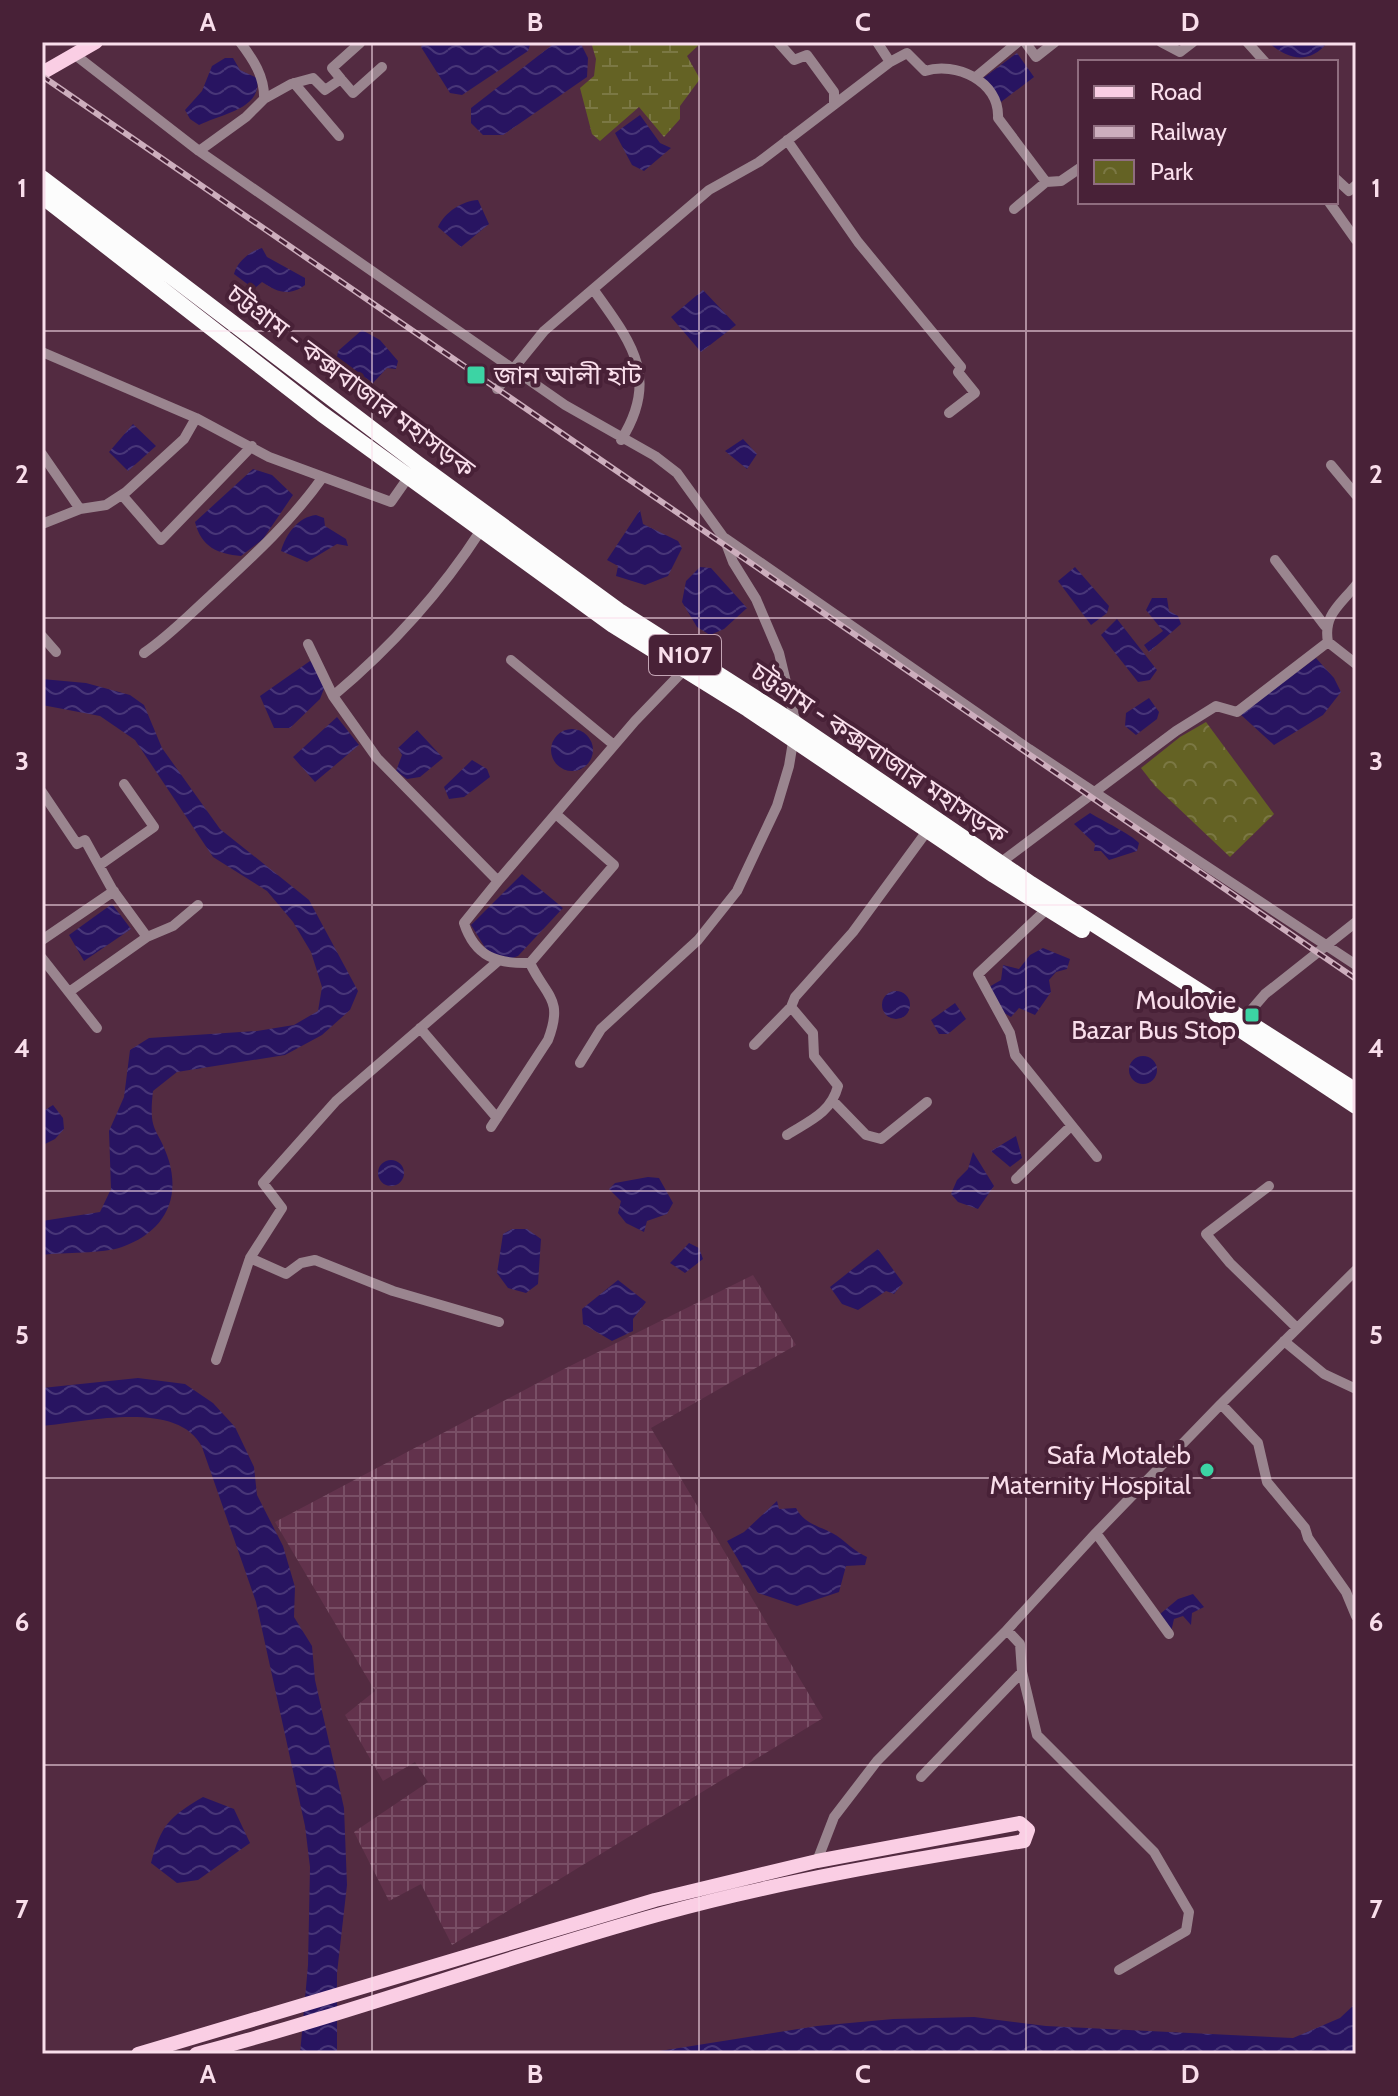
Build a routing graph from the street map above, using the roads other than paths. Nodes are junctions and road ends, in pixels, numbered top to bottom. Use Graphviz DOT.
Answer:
graph roads {
  1 [pos="240,42"];
  2 [pos="778,42"];
  3 [pos="877,42"];
  4 [pos="1018,42"];
  5 [pos="1025,42"];
  6 [pos="1055,42"];
  7 [pos="1161,42"];
  8 [pos="1193,42"];
  9 [pos="1247,42"];
  10 [pos="360,43"];
  11 [pos="92,44"];
  12 [pos="74,54"];
  13 [pos="1263,60"];
  14 [pos="890,62"];
  15 [pos="42,63"];
  16 [pos="382,67"];
  17 [pos="42,73"];
  18 [pos="977,76"];
  19 [pos="341,79"];
  20 [pos="294,83"];
  21 [pos="264,99"];
  22 [pos="834,104"];
  23 [pos="339,136"];
  24 [pos="787,140"];
  25 [pos="199,151"];
  26 [pos="1078,169"];
  27 [pos="42,178"];
  28 [pos="1338,181"];
  29 [pos="1046,182"];
  30 [pos="1356,185"];
  31 [pos="42,196"];
  32 [pos="1330,204"];
  33 [pos="1014,209"];
  34 [pos="1356,240"];
  35 [pos="593,289"];
  36 [pos="42,352"];
  37 [pos="512,367"];
  38 [pos="497,389"];
  39 [pos="949,413"];
  40 [pos="196,418"];
  41 [pos="621,440"];
  42 [pos="252,446"];
  43 [pos="42,454"];
  44 [pos="1331,465"];
  45 [pos="413,471"];
  46 [pos="322,478"];
  47 [pos="122,495"];
  48 [pos="1356,495"];
  49 [pos="80,509"];
  50 [pos="42,524"];
  51 [pos="481,530"];
  52 [pos="724,538"];
  53 [pos="1275,560"];
  54 [pos="1356,585"];
  55 [pos="1325,626"];
  56 [pos="42,636"];
  57 [pos="1328,642"];
  58 [pos="308,644"];
  59 [pos="56,652"];
  60 [pos="144,653"];
  61 [pos="511,660"];
  62 [pos="1356,664"];
  63 [pos="685,669"];
  64 [pos="333,696"];
  65 [pos="794,732"];
  66 [pos="614,745"];
  67 [pos="124,784"];
  68 [pos="42,792"];
  69 [pos="1095,793"];
  70 [pos="557,815"];
  71 [pos="931,825"];
  72 [pos="1000,863"];
  73 [pos="100,865"];
  74 [pos="498,881"];
  75 [pos="114,891"];
  76 [pos="198,905"];
  77 [pos="1047,909"];
  78 [pos="1356,922"];
  79 [pos="147,937"];
  80 [pos="42,940"];
  81 [pos="1325,945"];
  82 [pos="42,958"];
  83 [pos="497,962"];
  84 [pos="530,963"];
  85 [pos="1356,965"];
  86 [pos="69,992"];
  87 [pos="791,1007"];
  88 [pos="1240,1023"];
  89 [pos="97,1028"];
  90 [pos="420,1028"];
  91 [pos="754,1045"];
  92 [pos="580,1063"];
  93 [pos="1356,1091"];
  94 [pos="834,1102"];
  95 [pos="927,1102"];
  96 [pos="1356,1106"];
  97 [pos="1071,1126"];
  98 [pos="787,1135"];
  99 [pos="1097,1157"];
  100 [pos="1016,1179"];
  101 [pos="1269,1186"];
  102 [pos="250,1258"];
  103 [pos="1356,1270"];
  104 [pos="499,1322"];
  105 [pos="1297,1328"];
  106 [pos="1284,1341"];
  107 [pos="216,1360"];
  108 [pos="1356,1389"];
  109 [pos="1221,1404"];
  110 [pos="1096,1533"];
  111 [pos="1356,1616"];
  112 [pos="1007,1630"];
  113 [pos="1169,1634"];
  114 [pos="1022,1672"];
  115 [pos="921,1777"];
  116 [pos="817,1861"];
  117 [pos="1119,1970"];
  118 [pos="367,1995"];
  119 [pos="138,2054"];
  120 [pos="196,2054"];
  1 -- 21 [label="street"];
  2 -- 22 [label="street"];
  3 -- 14 [label="street"];
  4 -- 18 [label="street"];
  5 -- 6 [label="street"];
  7 -- 8 [label="street"];
  9 -- 13 [label="street"];
  10 -- 19 [label="street"];
  11 -- 12 [label="main road"];
  11 -- 15 [label="main road"];
  12 -- 17 [label="main road"];
  12 -- 25 [label="street"];
  14 -- 18 [label="street"];
  14 -- 22 [label="street"];
  16 -- 19 [label="street"];
  18 -- 29 [label="street"];
  19 -- 20 [label="street"];
  20 -- 21 [label="street"];
  20 -- 23 [label="street"];
  21 -- 25 [label="street"];
  22 -- 24 [label="street"];
  24 -- 35 [label="street"];
  24 -- 39 [label="street"];
  25 -- 37 [label="street"];
  26 -- 29 [label="street"];
  27 -- 45 [label="highway, চট্টগ্রাম - কক্সবাজার মহাসড়ক / N107"];
  28 -- 30 [label="street"];
  29 -- 33 [label="street"];
  31 -- 45 [label="highway, চট্টগ্রাম - কক্সবাজার মহাসড়ক / N107"];
  32 -- 34 [label="street"];
  35 -- 37 [label="street"];
  35 -- 41 [label="street"];
  36 -- 40 [label="street"];
  37 -- 38 [label="street"];
  37 -- 41 [label="street"];
  40 -- 42 [label="street"];
  40 -- 47 [label="street"];
  41 -- 52 [label="street"];
  42 -- 46 [label="street"];
  42 -- 47 [label="street"];
  43 -- 49 [label="street"];
  44 -- 48 [label="street"];
  45 -- 46 [label="street"];
  45 -- 51 [label="highway, চট্টগ্রাম - কক্সবাজার মহাসড়ক / N107"];
  45 -- 65 [label="highway, চট্টগ্রাম - কক্সবাজার মহাসড়ক / N107"];
  46 -- 60 [label="street"];
  47 -- 49 [label="street"];
  49 -- 50 [label="street"];
  51 -- 63 [label="highway, চট্টগ্রাম - কক্সবাজার মহাসড়ক / N107"];
  51 -- 64 [label="street"];
  52 -- 65 [label="street"];
  52 -- 69 [label="street"];
  53 -- 55 [label="street"];
  54 -- 55 [label="street"];
  55 -- 57 [label="street"];
  56 -- 59 [label="street"];
  57 -- 62 [label="street"];
  57 -- 69 [label="street"];
  58 -- 64 [label="street"];
  61 -- 66 [label="street"];
  63 -- 65 [label="highway, চট্টগ্রাম - কক্সবাজার মহাসড়ক / N107"];
  63 -- 66 [label="street"];
  64 -- 74 [label="street"];
  65 -- 71 [label="highway, চট্টগ্রাম - কক্সবাজার মহাসড়ক / N107"];
  65 -- 92 [label="street"];
  66 -- 70 [label="street"];
  67 -- 73 [label="street"];
  68 -- 73 [label="street"];
  69 -- 72 [label="street"];
  69 -- 81 [label="street"];
  70 -- 74 [label="street"];
  70 -- 84 [label="street"];
  71 -- 72 [label="highway, চট্টগ্রাম - কক্সবাজার মহাসড়ক / N107"];
  71 -- 77 [label="highway, চট্টগ্রাম - কক্সবাজার মহাসড়ক / N107"];
  71 -- 87 [label="street"];
  72 -- 88 [label="highway, চট্টগ্রাম - কক্সবাজার মহাসড়ক / N107"];
  73 -- 75 [label="street"];
  74 -- 83 [label="street"];
  75 -- 79 [label="street"];
  75 -- 80 [label="street"];
  76 -- 79 [label="street"];
  77 -- 88 [label="highway, চট্টগ্রাম - কক্সবাজার মহাসড়ক / N107"];
  77 -- 97 [label="street"];
  78 -- 81 [label="street"];
  79 -- 86 [label="street"];
  81 -- 85 [label="street"];
  81 -- 88 [label="street"];
  82 -- 86 [label="street"];
  83 -- 84 [label="street"];
  83 -- 90 [label="street"];
  84 -- 90 [label="street"];
  86 -- 89 [label="street"];
  87 -- 91 [label="street"];
  87 -- 94 [label="street"];
  88 -- 93 [label="highway, চট্টগ্রাম - কক্সবাজার মহাসড়ক / N107"];
  88 -- 96 [label="highway, চট্টগ্রাম - কক্সবাজার মহাসড়ক / N107"];
  90 -- 102 [label="street"];
  94 -- 95 [label="street"];
  94 -- 98 [label="street"];
  97 -- 99 [label="street"];
  97 -- 100 [label="street"];
  101 -- 105 [label="street"];
  102 -- 104 [label="street"];
  102 -- 107 [label="street"];
  103 -- 105 [label="street"];
  105 -- 106 [label="street"];
  106 -- 108 [label="street"];
  106 -- 109 [label="street"];
  109 -- 110 [label="street"];
  109 -- 111 [label="street"];
  110 -- 112 [label="street"];
  110 -- 113 [label="street"];
  112 -- 114 [label="street"];
  112 -- 116 [label="street"];
  114 -- 115 [label="street"];
  114 -- 117 [label="street"];
  116 -- 118 [label="main road"];
  116 -- 118 [label="main road"];
  118 -- 119 [label="main road"];
  118 -- 120 [label="main road"];
}
